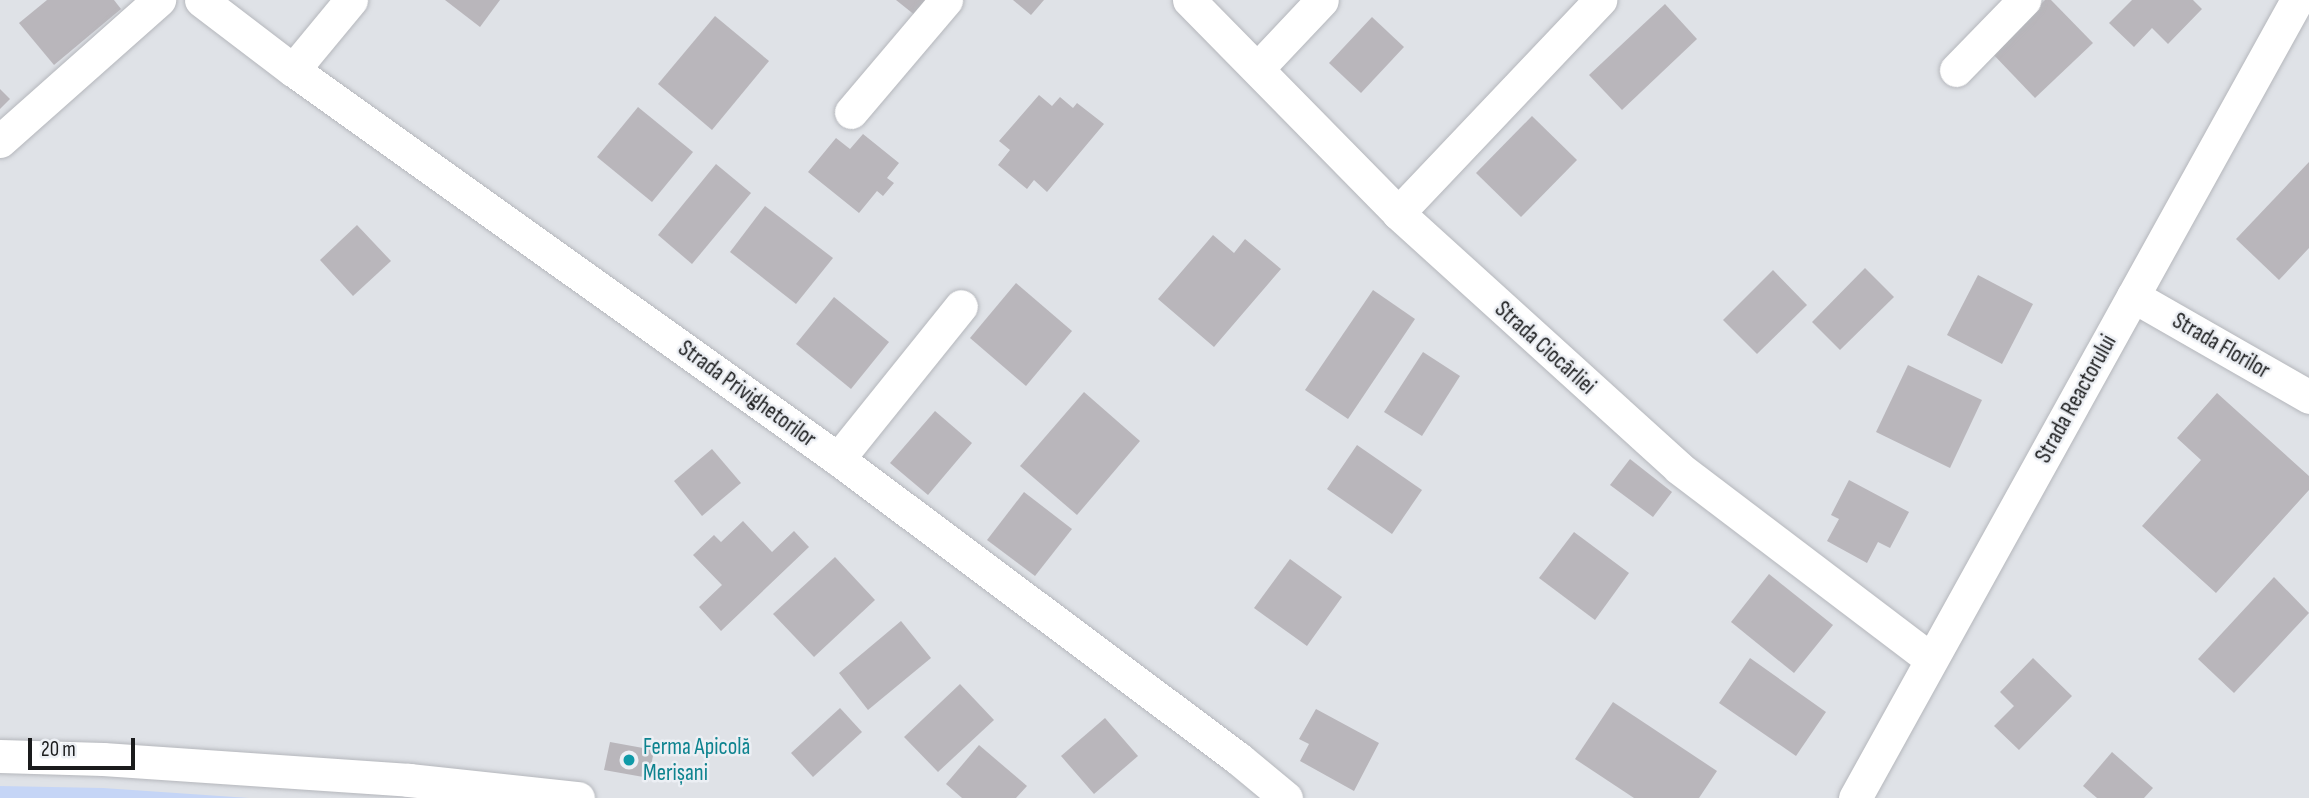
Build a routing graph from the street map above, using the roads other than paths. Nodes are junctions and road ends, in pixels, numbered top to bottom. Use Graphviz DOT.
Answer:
graph roads {
  1 [pos="159,0"];
  2 [pos="201,0"];
  3 [pos="351,0"];
  4 [pos="946,0"];
  5 [pos="1189,0"];
  6 [pos="1322,0"];
  7 [pos="1600,0"];
  8 [pos="2024,0"];
  9 [pos="2297,0"];
  10 [pos="1258,68"];
  11 [pos="293,70"];
  12 [pos="1956,70"];
  13 [pos="851,112"];
  14 [pos="0,141"];
  15 [pos="1398,213"];
  16 [pos="2133,296"];
  17 [pos="961,306"];
  18 [pos="2309,397"];
  19 [pos="838,459"];
  20 [pos="1931,659"];
  21 [pos="0,756"];
  22 [pos="578,798"];
  23 [pos="1286,798"];
  24 [pos="1855,798"];
  1 -- 14 [label="street"];
  2 -- 11 [label="street, Strada Privighetorilor"];
  3 -- 11 [label="street"];
  4 -- 13 [label="street"];
  5 -- 10 [label="street, Strada Ciocârliei"];
  6 -- 10 [label="street"];
  7 -- 15 [label="street"];
  8 -- 12 [label="street"];
  9 -- 16 [label="street, Strada Reactorului"];
  10 -- 15 [label="street, Strada Ciocârliei"];
  11 -- 19 [label="street, Strada Privighetorilor"];
  15 -- 20 [label="street, Strada Ciocârliei"];
  16 -- 18 [label="street, Strada Florilor"];
  16 -- 20 [label="street, Strada Reactorului"];
  17 -- 19 [label="street"];
  19 -- 23 [label="street, Strada Privighetorilor"];
  20 -- 24 [label="street, Strada Reactorului"];
  21 -- 22 [label="street"];
}
